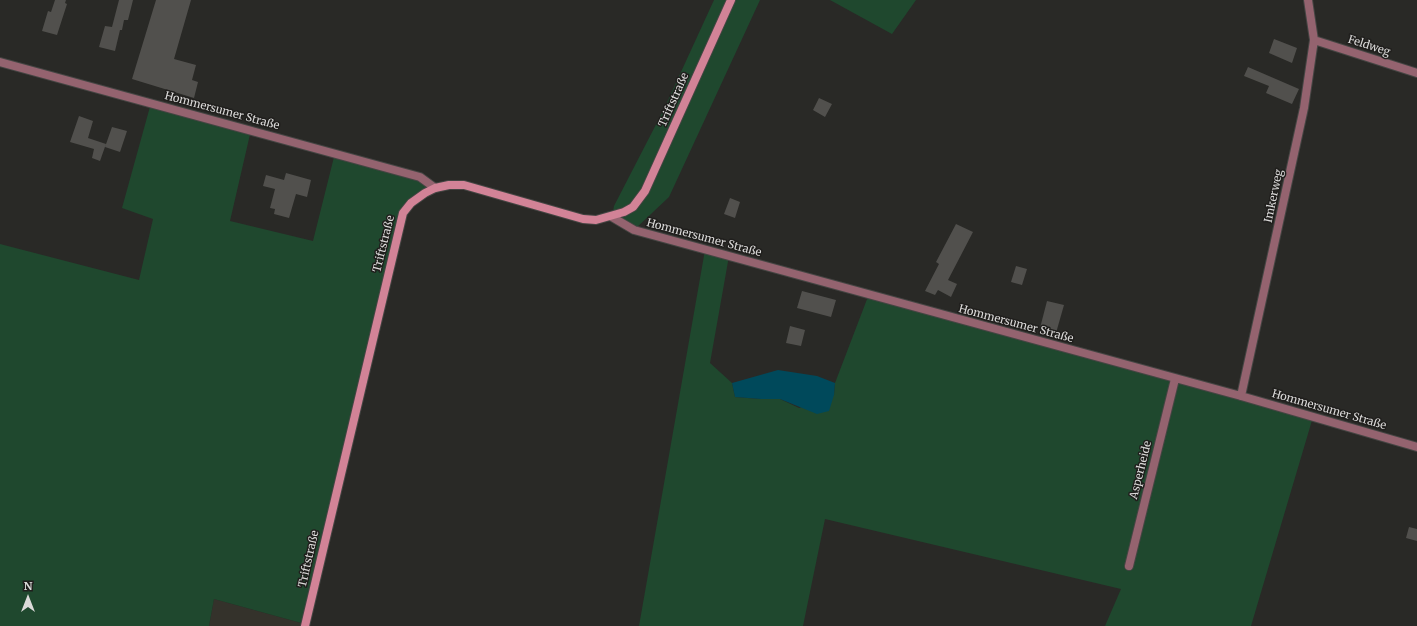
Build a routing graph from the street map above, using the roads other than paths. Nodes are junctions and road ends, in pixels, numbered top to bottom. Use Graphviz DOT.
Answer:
graph roads {
  1 [pos="731,0"];
  2 [pos="1308,0"];
  3 [pos="1314,40"];
  4 [pos="0,62"];
  5 [pos="1417,73"];
  6 [pos="435,188"];
  7 [pos="612,217"];
  8 [pos="1175,379"];
  9 [pos="1242,396"];
  10 [pos="1417,446"];
  11 [pos="1129,566"];
  12 [pos="305,626"];
  1 -- 7 [label="street, Triftstraße"];
  2 -- 3 [label="street, Imkerweg"];
  3 -- 5 [label="street, Feldweg"];
  3 -- 9 [label="street, Imkerweg"];
  4 -- 6 [label="street, Hommersumer Straße"];
  6 -- 7 [label="street, Triftstraße"];
  6 -- 12 [label="street, Triftstraße"];
  7 -- 8 [label="street, Hommersumer Straße"];
  8 -- 9 [label="street, Hommersumer Straße"];
  8 -- 11 [label="street, Asperheide"];
  9 -- 10 [label="street, Hommersumer Straße"];
}
